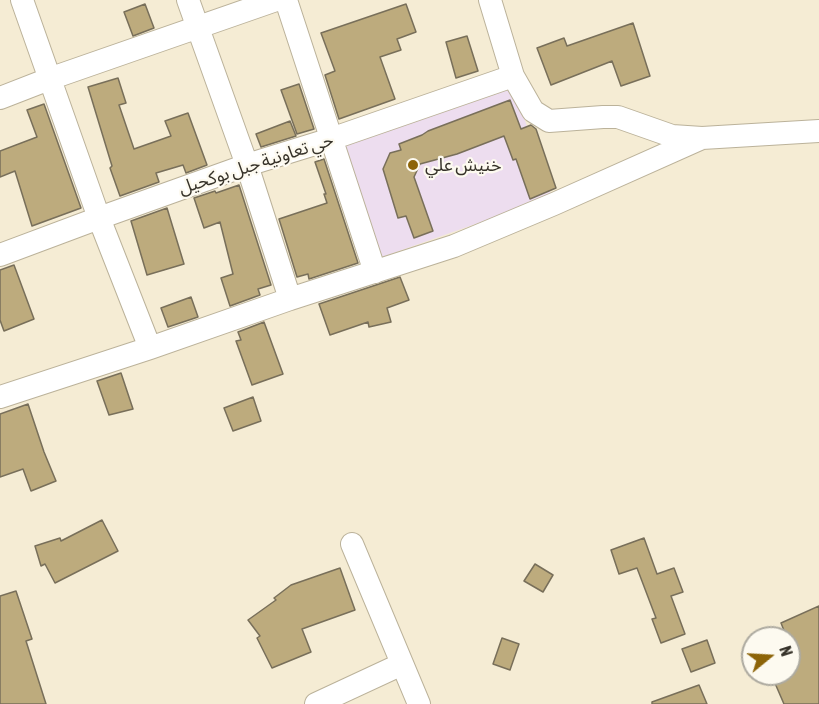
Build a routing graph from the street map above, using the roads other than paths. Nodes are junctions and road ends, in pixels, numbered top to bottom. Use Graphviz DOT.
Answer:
graph roads {
  1 [pos="22,0"];
  2 [pos="188,0"];
  3 [pos="276,0"];
  4 [pos="286,0"];
  5 [pos="490,0"];
  6 [pos="198,28"];
  7 [pos="513,76"];
  8 [pos="49,79"];
  9 [pos="0,98"];
  10 [pos="819,131"];
  11 [pos="702,138"];
  12 [pos="331,139"];
  13 [pos="247,165"];
  14 [pos="99,218"];
  15 [pos="0,255"];
  16 [pos="375,272"];
  17 [pos="290,299"];
  18 [pos="150,348"];
  19 [pos="1,393"];
  20 [pos="352,544"];
  21 [pos="402,664"];
  22 [pos="316,704"];
  23 [pos="419,704"];
  1 -- 8 [label="street"];
  2 -- 6 [label="street"];
  3 -- 6 [label="street"];
  4 -- 12 [label="street"];
  5 -- 7 [label="street"];
  6 -- 8 [label="street"];
  6 -- 13 [label="street"];
  7 -- 11 [label="street"];
  7 -- 12 [label="street, حي تعاونية جبل بوكحيل"];
  8 -- 9 [label="street"];
  8 -- 14 [label="street"];
  10 -- 11 [label="street"];
  11 -- 16 [label="street"];
  12 -- 13 [label="street, حي تعاونية جبل بوكحيل"];
  12 -- 16 [label="street"];
  13 -- 14 [label="street, حي تعاونية جبل بوكحيل"];
  13 -- 17 [label="street"];
  14 -- 15 [label="street, حي تعاونية جبل بوكحيل"];
  14 -- 18 [label="street"];
  16 -- 17 [label="street"];
  17 -- 18 [label="street"];
  18 -- 19 [label="street"];
  20 -- 21 [label="street"];
  21 -- 22 [label="street"];
  21 -- 23 [label="street"];
}
